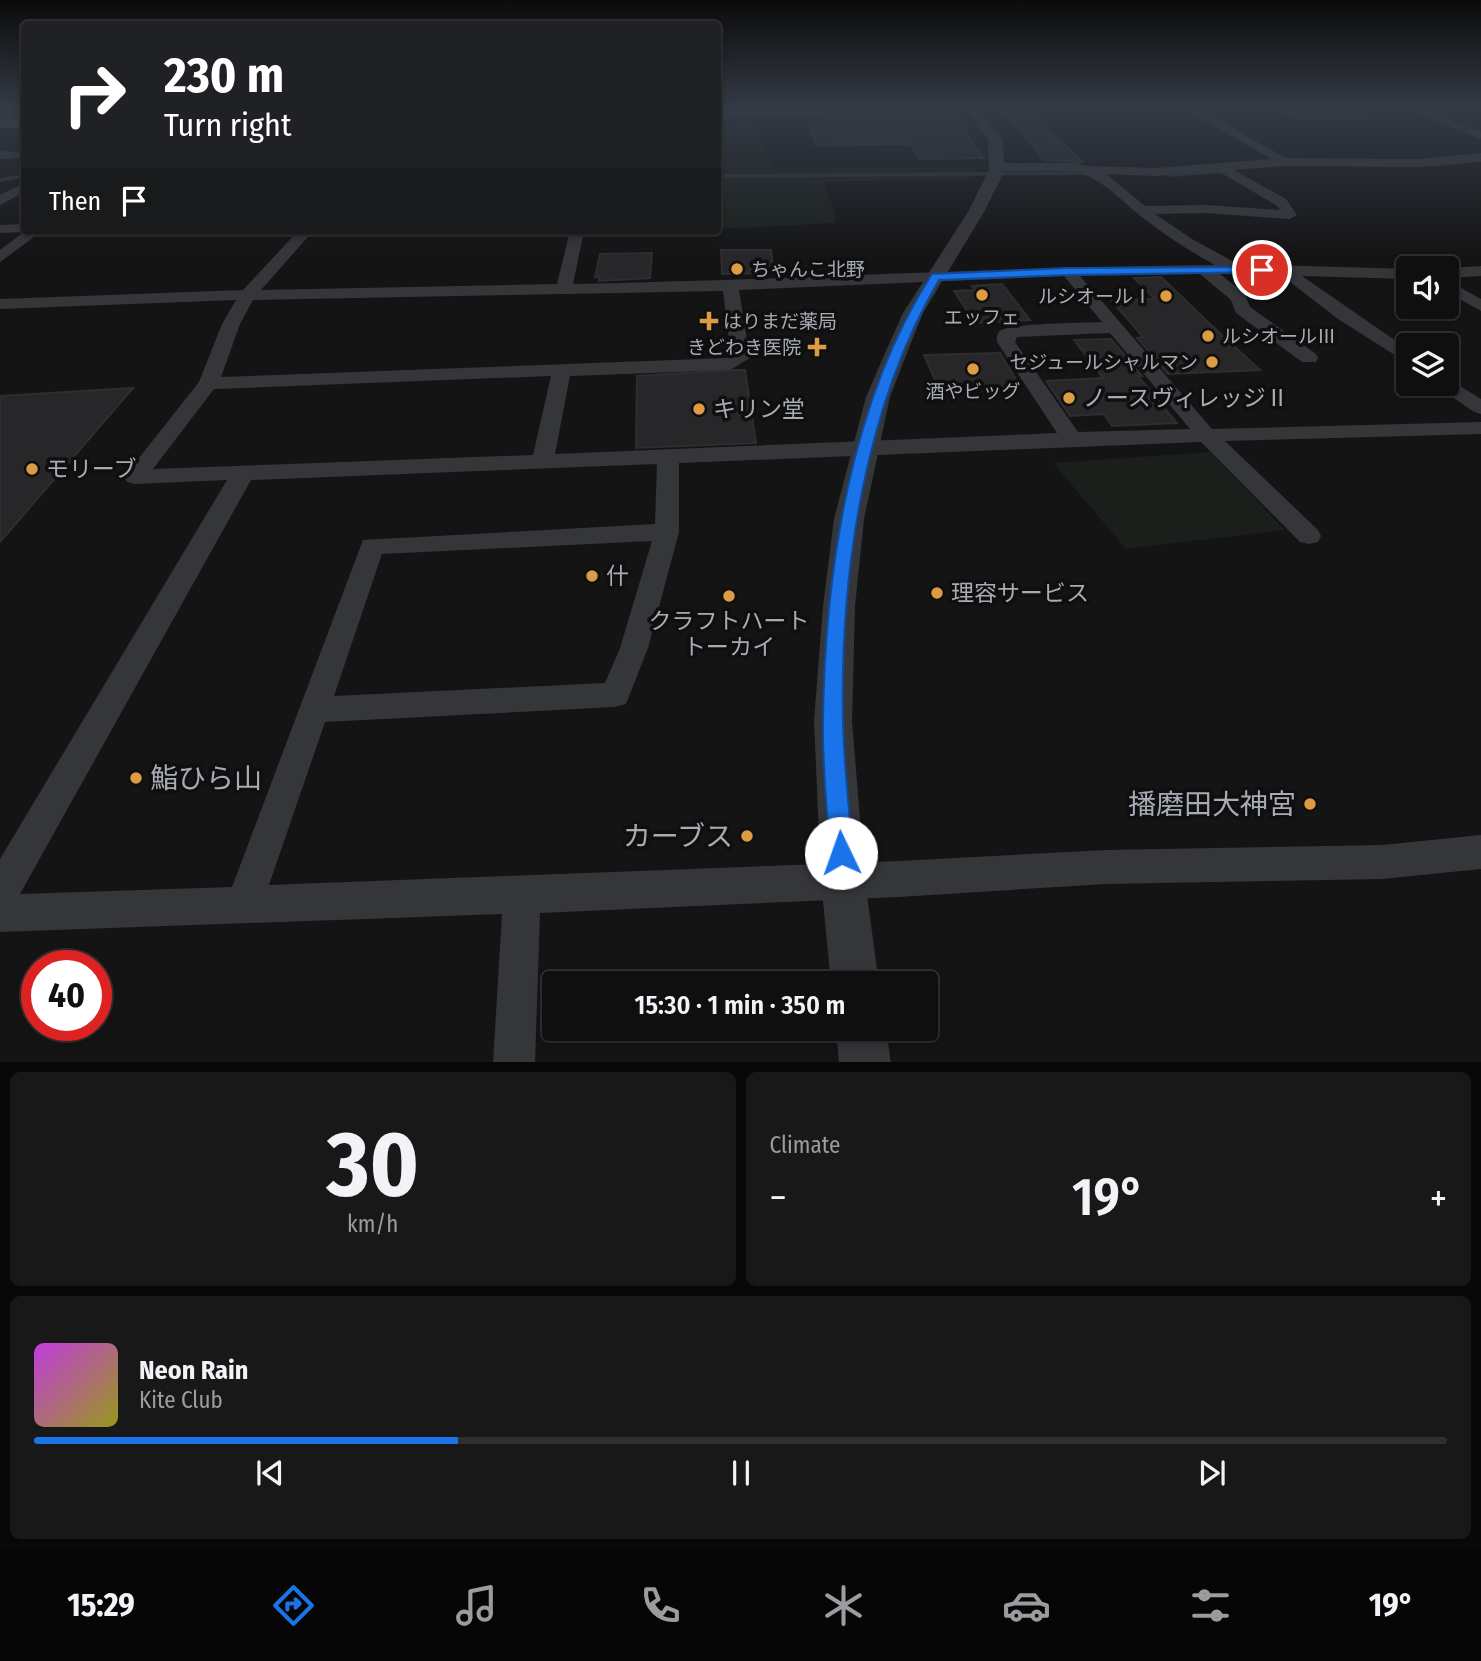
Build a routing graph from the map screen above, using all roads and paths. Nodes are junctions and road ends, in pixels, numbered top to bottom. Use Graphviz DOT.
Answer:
graph roads {
  1 [pos="997,158"];
  2 [pos="1277,158"];
  3 [pos="1475,158"];
  4 [pos="1283,162"];
  5 [pos="998,167"];
  6 [pos="1227,170"];
  7 [pos="1091,172"];
  8 [pos="21,189"];
  9 [pos="0,201"];
  10 [pos="1141,210"];
  11 [pos="21,228"];
  12 [pos="0,229"];
  13 [pos="30,235"];
  14 [pos="302,235"];
  15 [pos="576,235"];
  16 [pos="0,257"];
  17 [pos="1236,269"];
  18 [pos="1205,270"];
  19 [pos="1068,271"];
  20 [pos="1481,271"];
  21 [pos="1287,272"];
  22 [pos="1459,272"];
  23 [pos="1396,274"];
  24 [pos="935,277"];
  25 [pos="730,286"];
  26 [pos="564,289"];
  27 [pos="1459,292"];
  28 [pos="249,295"];
  29 [pos="0,304"];
  30 [pos="1481,306"];
  31 [pos="1115,327"];
  32 [pos="1396,349"];
  33 [pos="1309,358"];
  34 [pos="562,370"];
  35 [pos="208,383"];
  36 [pos="1459,393"];
  37 [pos="1481,408"];
  38 [pos="1481,428"];
  39 [pos="1205,435"];
  40 [pos="1072,439"];
  41 [pos="867,449"];
  42 [pos="668,456"];
  43 [pos="543,460"];
  44 [pos="242,475"];
  45 [pos="667,532"];
  46 [pos="1309,536"];
  47 [pos="314,710"];
  48 [pos="1481,852"];
  49 [pos="843,880"];
  50 [pos="0,893"];
  51 [pos="522,895"];
  52 [pos="244,904"];
  53 [pos="0,913"];
  54 [pos="854,971"];
  55 [pos="862,1041"];
  56 [pos="514,1062"];
  57 [pos="865,1062"];
  1 -- 5 [label="street"];
  2 -- 4 [label="street"];
  3 -- 4 [label="street"];
  4 -- 6 [label="street"];
  5 -- 7 [label="street"];
  5 -- 24 [label="street"];
  6 -- 7 [label="street"];
  6 -- 10 [label="street"];
  7 -- 10 [label="street"];
  8 -- 9 [label="street"];
  10 -- 17 [label="street"];
  11 -- 12 [label="street"];
  13 -- 16 [label="street"];
  14 -- 28 [label="street"];
  15 -- 26 [label="street"];
  17 -- 18 [label="street"];
  17 -- 21 [label="street"];
  18 -- 19 [label="street"];
  18 -- 33 [label="street"];
  19 -- 24 [label="street"];
  19 -- 31 [label="street"];
  20 -- 22 [label="street"];
  21 -- 23 [label="street"];
  21 -- 32 [label="street"];
  24 -- 25 [label="street"];
  24 -- 41 [label="street"];
  25 -- 26 [label="street"];
  25 -- 34 [label="street"];
  26 -- 28 [label="street"];
  27 -- 30 [label="street"];
  28 -- 29 [label="street"];
  28 -- 35 [label="street"];
  31 -- 39 [label="street"];
  31 -- 40 [label="street"];
  34 -- 35 [label="street"];
  34 -- 43 [label="street"];
  35 -- 44 [label="street"];
  36 -- 37 [label="street"];
  38 -- 39 [label="street"];
  39 -- 40 [label="street"];
  39 -- 46 [label="street"];
  40 -- 41 [label="street"];
  41 -- 42 [label="street"];
  41 -- 49 [label="street"];
  42 -- 43 [label="street"];
  42 -- 45 [label="street"];
  43 -- 44 [label="street"];
  44 -- 50 [label="street"];
  45 -- 47 [label="street"];
  45 -- 47 [label="street"];
  47 -- 52 [label="street"];
  48 -- 49 [label="street"];
  49 -- 51 [label="street"];
  49 -- 54 [label="street"];
  51 -- 52 [label="street"];
  51 -- 56 [label="street"];
  52 -- 53 [label="street"];
  55 -- 57 [label="street"];
}
